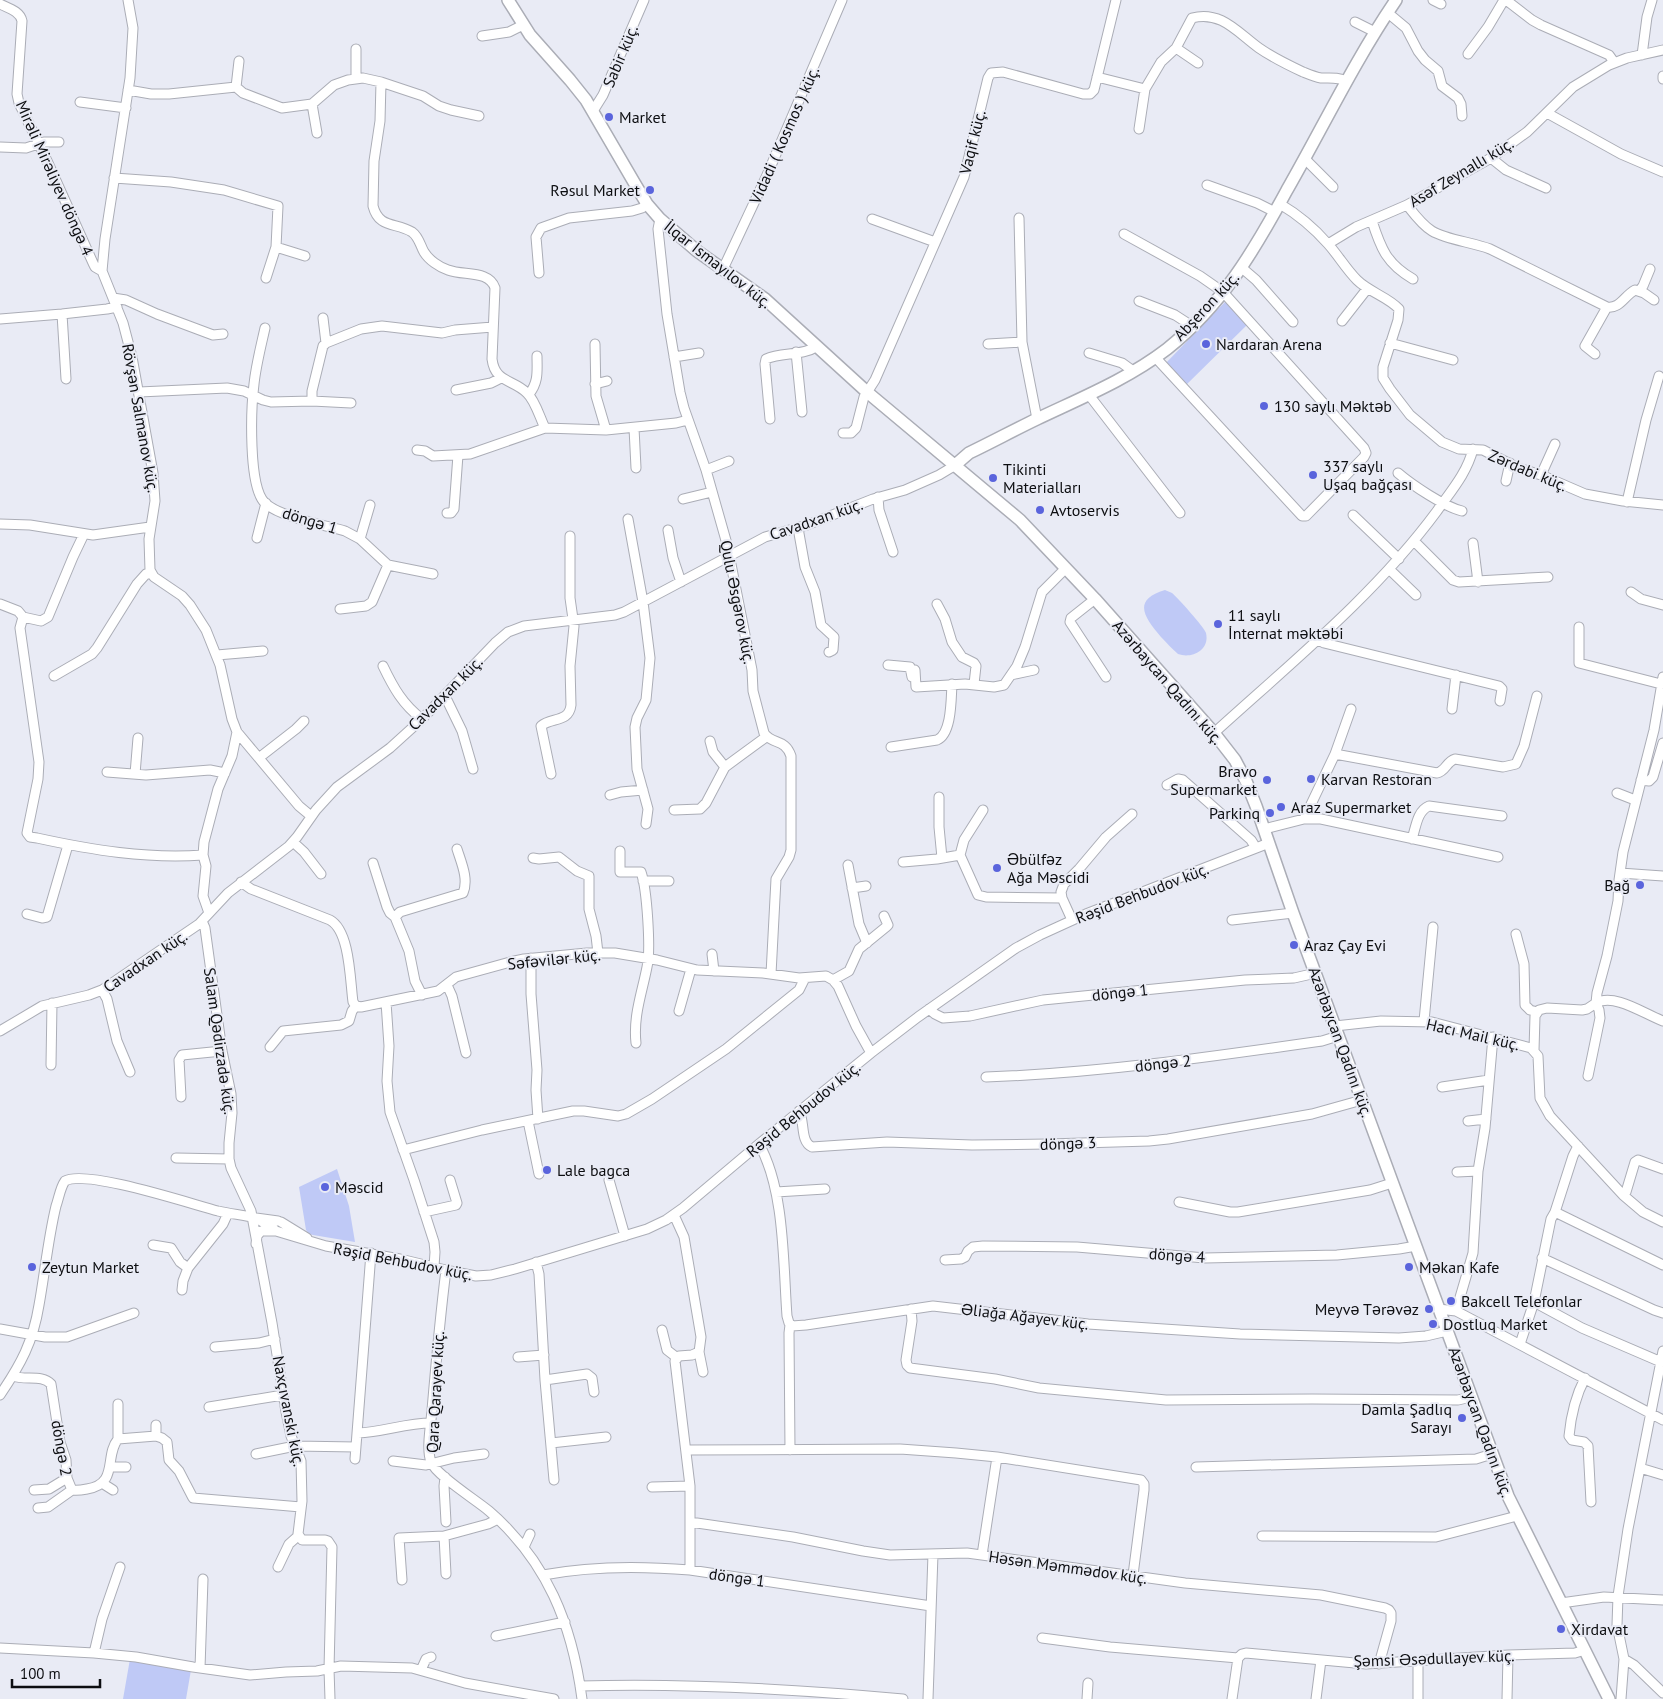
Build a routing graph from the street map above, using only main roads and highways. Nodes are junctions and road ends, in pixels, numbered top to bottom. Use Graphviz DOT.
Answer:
graph roads {
  1 [pos="508,0"];
  2 [pos="1396,0"];
  3 [pos="954,466"];
  4 [pos="1609,1699"];
  1 -- 3 [label="main road, İlqar İsmayılov küç."];
  2 -- 3 [label="main road, Abşeron küç."];
  3 -- 4 [label="main road, Azərbaycan Qadını küç."];
}
